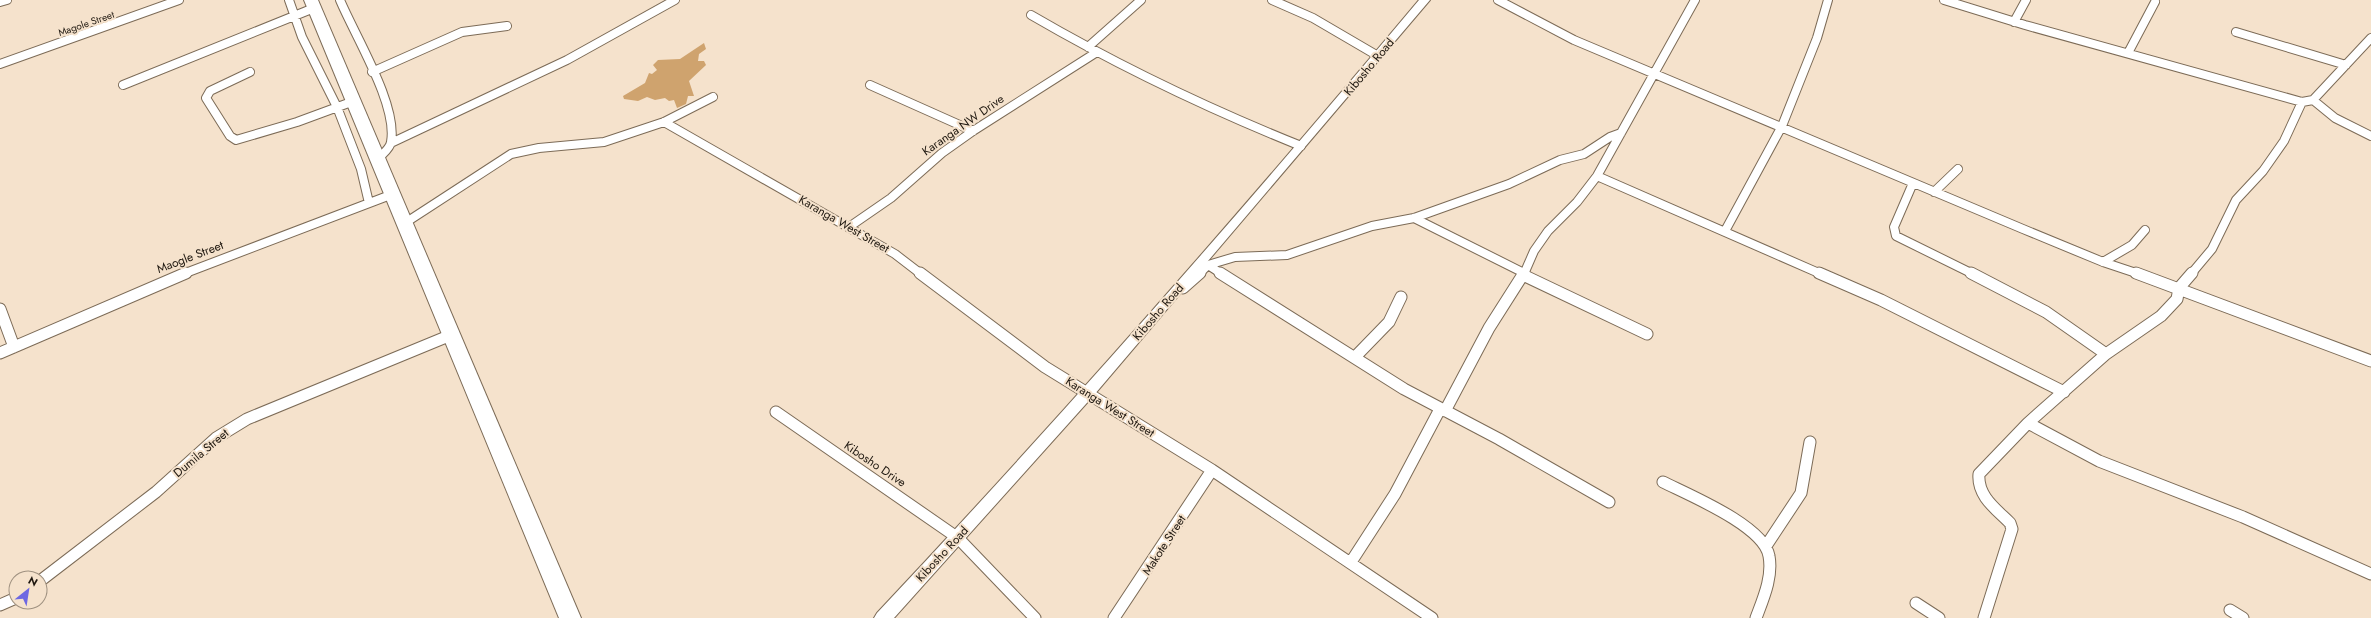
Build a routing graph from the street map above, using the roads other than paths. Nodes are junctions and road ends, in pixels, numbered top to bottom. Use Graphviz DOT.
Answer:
graph roads {
  1 [pos="7,0"];
  2 [pos="179,0"];
  3 [pos="289,0"];
  4 [pos="340,0"];
  5 [pos="675,0"];
  6 [pos="1141,0"];
  7 [pos="1272,0"];
  8 [pos="1425,0"];
  9 [pos="1498,0"];
  10 [pos="1694,0"];
  11 [pos="1828,0"];
  12 [pos="1944,0"];
  13 [pos="2026,0"];
  14 [pos="0,2"];
  15 [pos="2155,2"];
  16 [pos="313,4"];
  17 [pos="1031,15"];
  18 [pos="294,16"];
  19 [pos="2014,22"];
  20 [pos="507,26"];
  21 [pos="2236,32"];
  22 [pos="2371,38"];
  23 [pos="1088,47"];
  24 [pos="1097,52"];
  25 [pos="2128,53"];
  26 [pos="1378,56"];
  27 [pos="0,64"];
  28 [pos="2346,65"];
  29 [pos="250,72"];
  30 [pos="372,72"];
  31 [pos="1655,74"];
  32 [pos="123,85"];
  33 [pos="870,85"];
  34 [pos="713,97"];
  35 [pos="2313,100"];
  36 [pos="2302,102"];
  37 [pos="346,104"];
  38 [pos="664,122"];
  39 [pos="1782,126"];
  40 [pos="973,131"];
  41 [pos="1621,133"];
  42 [pos="2371,136"];
  43 [pos="391,143"];
  44 [pos="1301,146"];
  45 [pos="378,159"];
  46 [pos="1958,169"];
  47 [pos="1598,176"];
  48 [pos="1913,183"];
  49 [pos="1934,192"];
  50 [pos="393,194"];
  51 [pos="369,203"];
  52 [pos="1414,218"];
  53 [pos="405,223"];
  54 [pos="849,227"];
  55 [pos="2145,230"];
  56 [pos="1725,231"];
  57 [pos="2103,262"];
  58 [pos="1208,265"];
  59 [pos="1523,274"];
  60 [pos="2179,288"];
  61 [pos="1401,297"];
  62 [pos="0,309"];
  63 [pos="1157,313"];
  64 [pos="1646,334"];
  65 [pos="451,335"];
  66 [pos="14,347"];
  67 [pos="0,353"];
  68 [pos="2106,354"];
  69 [pos="1355,356"];
  70 [pos="2371,361"];
  71 [pos="2064,392"];
  72 [pos="1088,393"];
  73 [pos="1443,410"];
  74 [pos="776,412"];
  75 [pos="2028,423"];
  76 [pos="1810,442"];
  77 [pos="1212,470"];
  78 [pos="1663,482"];
  79 [pos="1609,502"];
  80 [pos="958,538"];
  81 [pos="1766,546"];
  82 [pos="1352,562"];
  83 [pos="2371,574"];
  84 [pos="48,575"];
  85 [pos="1916,604"];
  86 [pos="2230,610"];
  87 [pos="570,618"];
  88 [pos="883,618"];
  89 [pos="1036,618"];
  90 [pos="1114,618"];
  91 [pos="1432,618"];
  92 [pos="1756,618"];
  93 [pos="1939,618"];
  94 [pos="1984,618"];
  95 [pos="2244,618"];
  1 -- 14 [label="street"];
  2 -- 27 [label="street, Magole Street"];
  3 -- 18 [label="street"];
  4 -- 30 [label="street"];
  5 -- 43 [label="street"];
  6 -- 23 [label="street"];
  7 -- 26 [label="street"];
  8 -- 26 [label="street, Kibosho Road"];
  9 -- 31 [label="street"];
  10 -- 31 [label="street"];
  11 -- 39 [label="street"];
  12 -- 19 [label="street"];
  13 -- 19 [label="street"];
  15 -- 25 [label="street"];
  16 -- 18 [label="street"];
  16 -- 37 [label="highway"];
  17 -- 23 [label="street"];
  18 -- 32 [label="street"];
  18 -- 37 [label="street"];
  19 -- 25 [label="street"];
  20 -- 30 [label="street"];
  21 -- 28 [label="street"];
  22 -- 28 [label="street"];
  23 -- 24 [label="street"];
  24 -- 40 [label="street, Karanga NW Drive"];
  24 -- 44 [label="street"];
  25 -- 36 [label="street"];
  26 -- 44 [label="street, Kibosho Road"];
  28 -- 35 [label="street"];
  29 -- 37 [label="street"];
  30 -- 43 [label="street"];
  31 -- 39 [label="street"];
  31 -- 41 [label="street"];
  33 -- 40 [label="street"];
  34 -- 38 [label="street"];
  35 -- 36 [label="street"];
  35 -- 42 [label="street"];
  36 -- 60 [label="street"];
  37 -- 45 [label="highway"];
  37 -- 51 [label="street"];
  38 -- 53 [label="street"];
  38 -- 54 [label="street, Karanga West Street"];
  39 -- 48 [label="street"];
  39 -- 56 [label="street"];
  40 -- 54 [label="street, Karanga NW Drive"];
  41 -- 47 [label="street"];
  41 -- 52 [label="street"];
  43 -- 45 [label="street"];
  44 -- 63 [label="street, Kibosho Road"];
  45 -- 50 [label="highway"];
  46 -- 49 [label="street"];
  47 -- 56 [label="street"];
  47 -- 59 [label="street"];
  48 -- 49 [label="street"];
  48 -- 68 [label="street"];
  49 -- 57 [label="street"];
  50 -- 51 [label="street, Maogle Street"];
  50 -- 53 [label="highway"];
  51 -- 66 [label="street, Maogle Street"];
  52 -- 58 [label="street"];
  52 -- 59 [label="street"];
  53 -- 65 [label="highway"];
  54 -- 72 [label="street, Karanga West Street"];
  55 -- 57 [label="street"];
  56 -- 71 [label="street"];
  57 -- 60 [label="street"];
  58 -- 63 [label="street"];
  58 -- 69 [label="street"];
  59 -- 64 [label="street"];
  59 -- 73 [label="street"];
  60 -- 68 [label="street"];
  60 -- 70 [label="street"];
  61 -- 69 [label="street"];
  62 -- 66 [label="street"];
  63 -- 72 [label="street, Kibosho Road"];
  65 -- 84 [label="street, Dumila Street"];
  65 -- 87 [label="highway"];
  66 -- 67 [label="street, Maogle Street"];
  68 -- 71 [label="street"];
  69 -- 73 [label="street"];
  71 -- 75 [label="street"];
  72 -- 77 [label="street, Karanga West Street"];
  72 -- 80 [label="street, Kibosho Road"];
  73 -- 79 [label="street"];
  73 -- 82 [label="street"];
  74 -- 80 [label="street, Kibosho Drive"];
  75 -- 83 [label="street"];
  75 -- 94 [label="street"];
  76 -- 81 [label="street"];
  77 -- 82 [label="street, Karanga West Street"];
  77 -- 90 [label="street, Makote Street"];
  78 -- 81 [label="street"];
  80 -- 88 [label="street, Kibosho Road"];
  80 -- 89 [label="street"];
  81 -- 92 [label="street"];
  82 -- 91 [label="street, Karanga West Street"];
  85 -- 93 [label="street"];
  86 -- 95 [label="street"];
}
